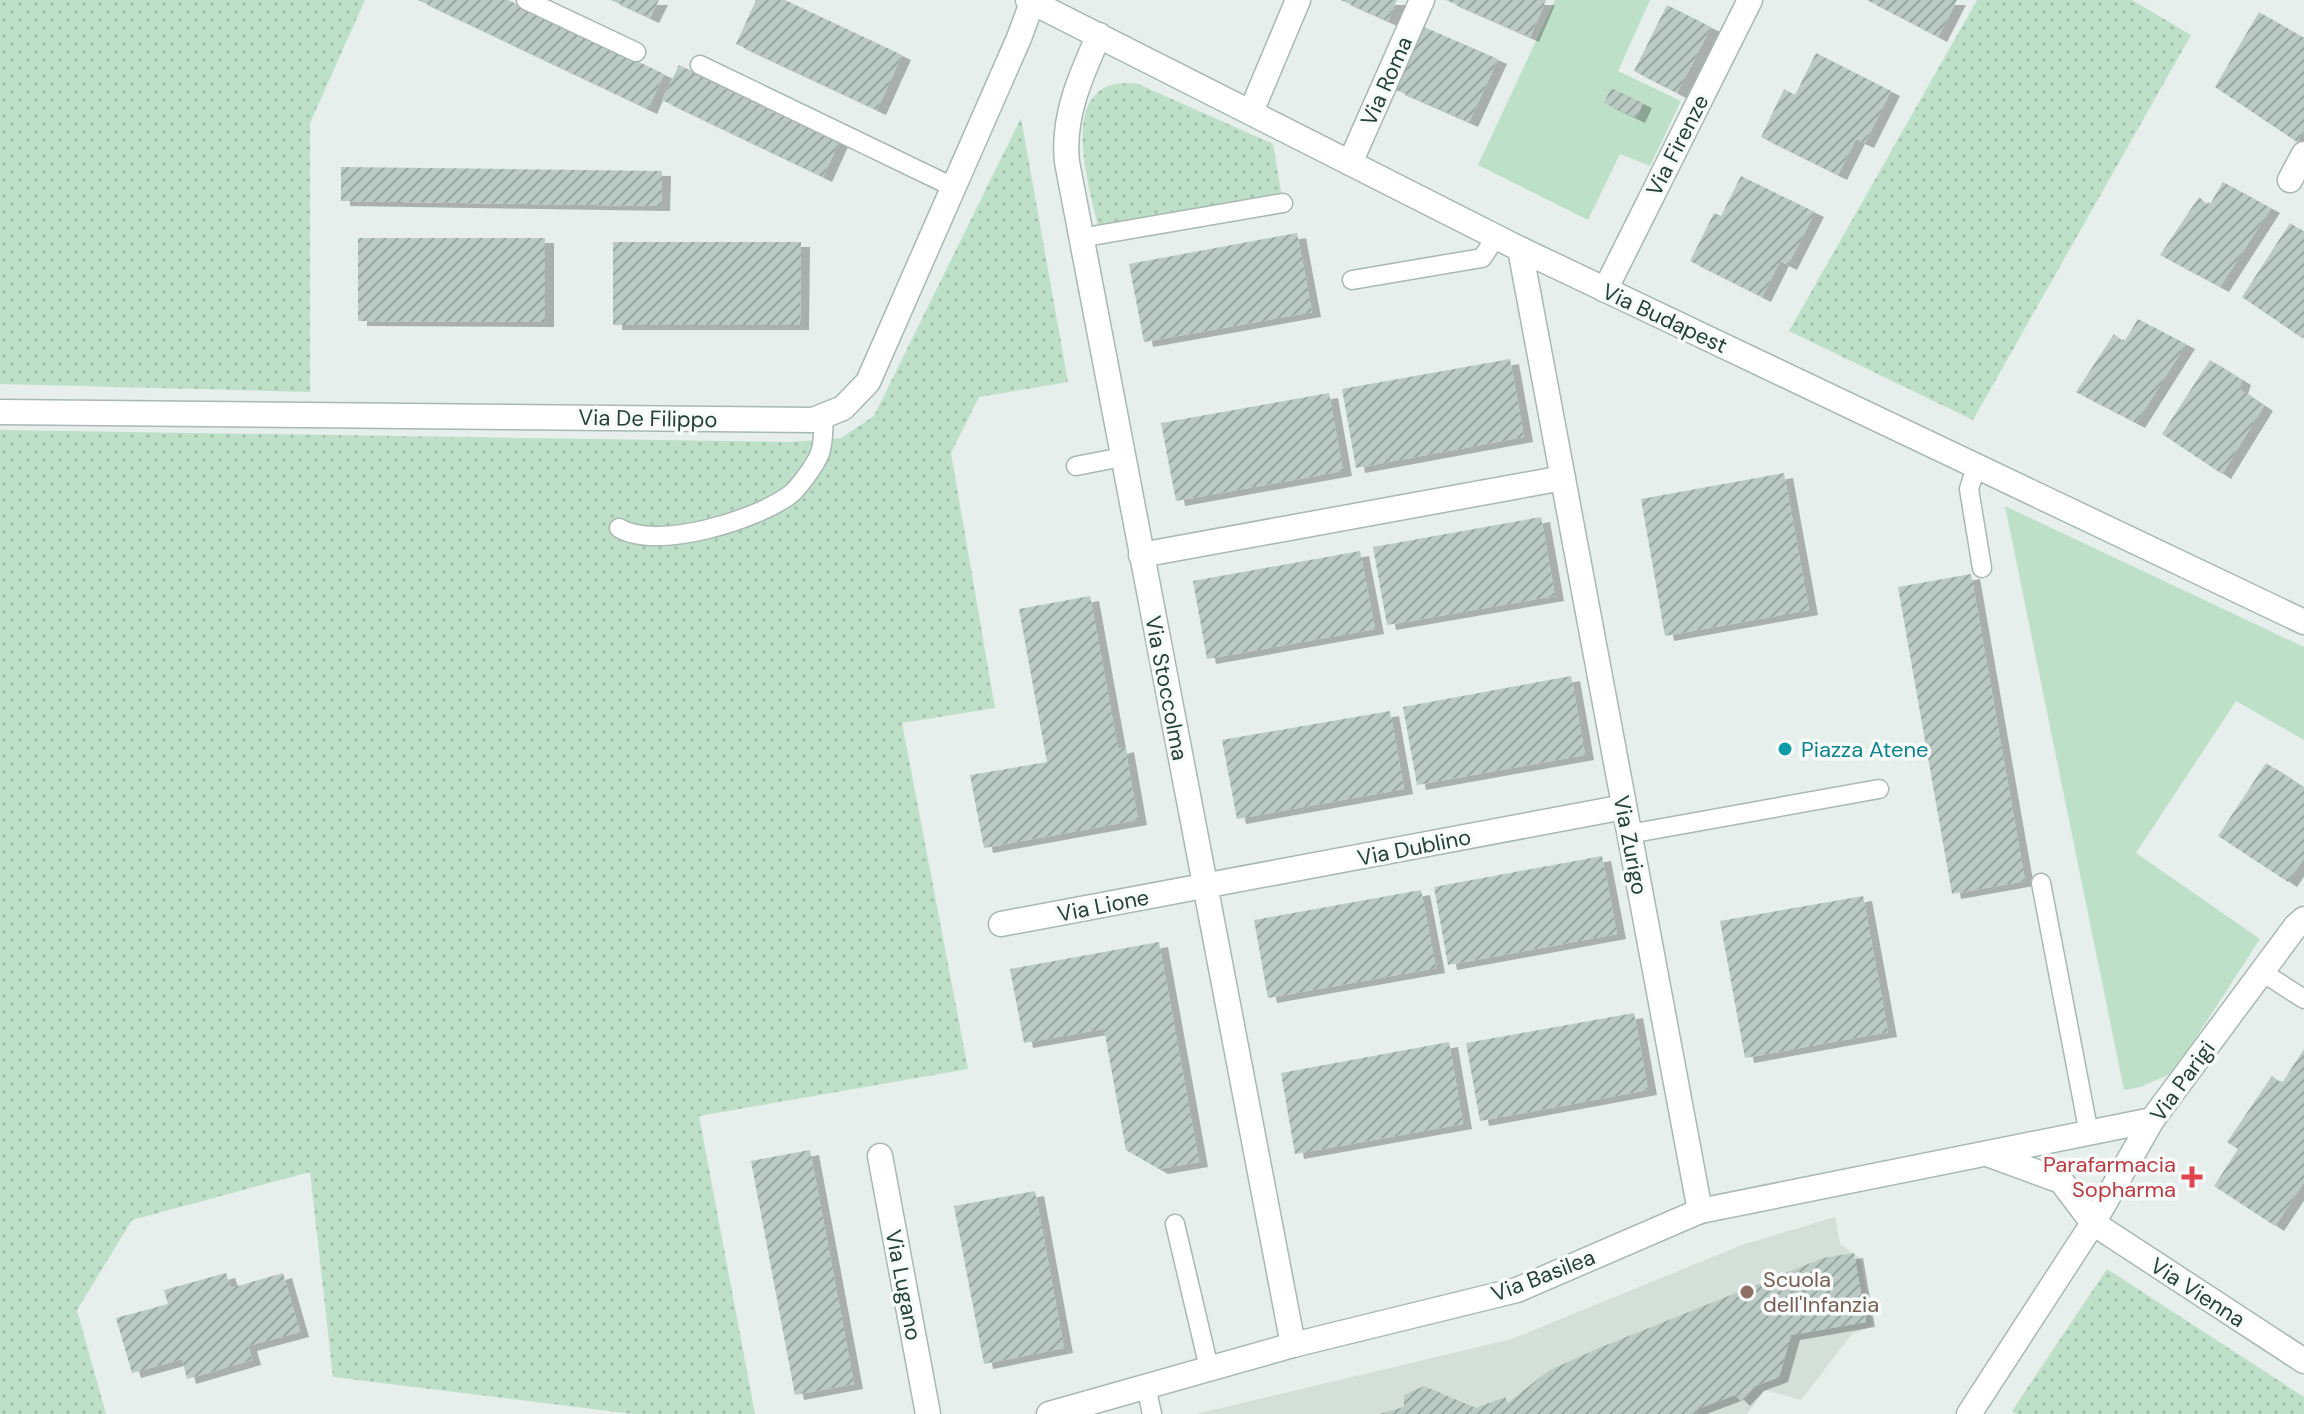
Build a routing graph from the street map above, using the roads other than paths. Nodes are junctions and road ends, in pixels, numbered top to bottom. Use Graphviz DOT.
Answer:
graph roads {
  1 [pos="526,0"];
  2 [pos="1298,0"];
  3 [pos="1422,0"];
  4 [pos="1750,0"];
  5 [pos="1031,1"];
  6 [pos="1099,35"];
  7 [pos="636,52"];
  8 [pos="700,65"];
  9 [pos="1251,112"];
  10 [pos="2304,154"];
  11 [pos="1350,163"];
  12 [pos="2290,180"];
  13 [pos="953,187"];
  14 [pos="1283,203"];
  15 [pos="1496,237"];
  16 [pos="1080,238"];
  17 [pos="1520,249"];
  18 [pos="1352,280"];
  19 [pos="1605,290"];
  20 [pos="0,412"];
  21 [pos="824,416"];
  22 [pos="1122,457"];
  23 [pos="1076,466"];
  24 [pos="1976,467"];
  25 [pos="1563,478"];
  26 [pos="619,528"];
  27 [pos="1141,555"];
  28 [pos="1982,568"];
  29 [pos="2304,622"];
  30 [pos="1879,789"];
  31 [pos="1624,807"];
  32 [pos="1629,834"];
  33 [pos="2041,883"];
  34 [pos="1205,886"];
  35 [pos="2304,919"];
  36 [pos="1001,924"];
  37 [pos="2262,972"];
  38 [pos="2304,999"];
  39 [pos="2152,1120"];
  40 [pos="2089,1134"];
  41 [pos="1990,1155"];
  42 [pos="880,1156"];
  43 [pos="1700,1211"];
  44 [pos="2093,1223"];
  45 [pos="1175,1224"];
  46 [pos="1293,1345"];
  47 [pos="2304,1361"];
  48 [pos="1209,1368"];
  49 [pos="1146,1386"];
  50 [pos="928,1414"];
  51 [pos="1049,1414"];
  52 [pos="1152,1414"];
  53 [pos="1969,1414"];
  1 -- 7 [label="lane"];
  2 -- 9 [label="street"];
  3 -- 11 [label="street, Via Roma"];
  4 -- 19 [label="street, Via Firenze"];
  5 -- 6 [label="street, Via Budapest"];
  5 -- 13 [label="street, Via De Filippo"];
  6 -- 9 [label="street, Via Budapest"];
  6 -- 16 [label="street, Via Stoccolma"];
  8 -- 13 [label="lane"];
  9 -- 11 [label="street, Via Budapest"];
  10 -- 12 [label="street"];
  11 -- 15 [label="street, Via Budapest"];
  13 -- 21 [label="street, Via De Filippo"];
  14 -- 16 [label="lane"];
  15 -- 17 [label="street, Via Budapest"];
  15 -- 18 [label="lane"];
  16 -- 22 [label="street, Via Stoccolma"];
  17 -- 19 [label="street, Via Budapest"];
  17 -- 25 [label="street, Via Zurigo"];
  19 -- 24 [label="street, Via Budapest"];
  20 -- 21 [label="street, Via De Filippo"];
  21 -- 26 [label="lane"];
  22 -- 23 [label="lane"];
  22 -- 27 [label="street, Via Stoccolma"];
  24 -- 28 [label="lane"];
  24 -- 29 [label="street, Via Budapest"];
  25 -- 27 [label="street"];
  25 -- 31 [label="street, Via Zurigo"];
  27 -- 34 [label="street, Via Stoccolma"];
  30 -- 32 [label="lane"];
  31 -- 32 [label="street, Via Zurigo"];
  31 -- 34 [label="street, Via Dublino"];
  32 -- 43 [label="street, Via Zurigo"];
  33 -- 40 [label="lane"];
  34 -- 36 [label="street, Via Lione"];
  34 -- 46 [label="street, Via Stoccolma"];
  35 -- 37 [label="street, Via Parigi"];
  37 -- 38 [label="lane"];
  37 -- 39 [label="street, Via Parigi"];
  39 -- 40 [label="street, Via Basilea"];
  39 -- 44 [label="street, Via Parigi"];
  40 -- 41 [label="street, Via Basilea"];
  41 -- 43 [label="street, Via Basilea"];
  41 -- 44 [label="street"];
  42 -- 50 [label="street, Via Lugano"];
  43 -- 46 [label="street, Via Basilea"];
  44 -- 47 [label="street, Via Vienna"];
  44 -- 53 [label="street, Via Parigi"];
  45 -- 48 [label="lane"];
  46 -- 48 [label="street, Via Basilea"];
  48 -- 49 [label="street, Via Basilea"];
  49 -- 51 [label="street, Via Basilea"];
  49 -- 52 [label="lane"];
}
